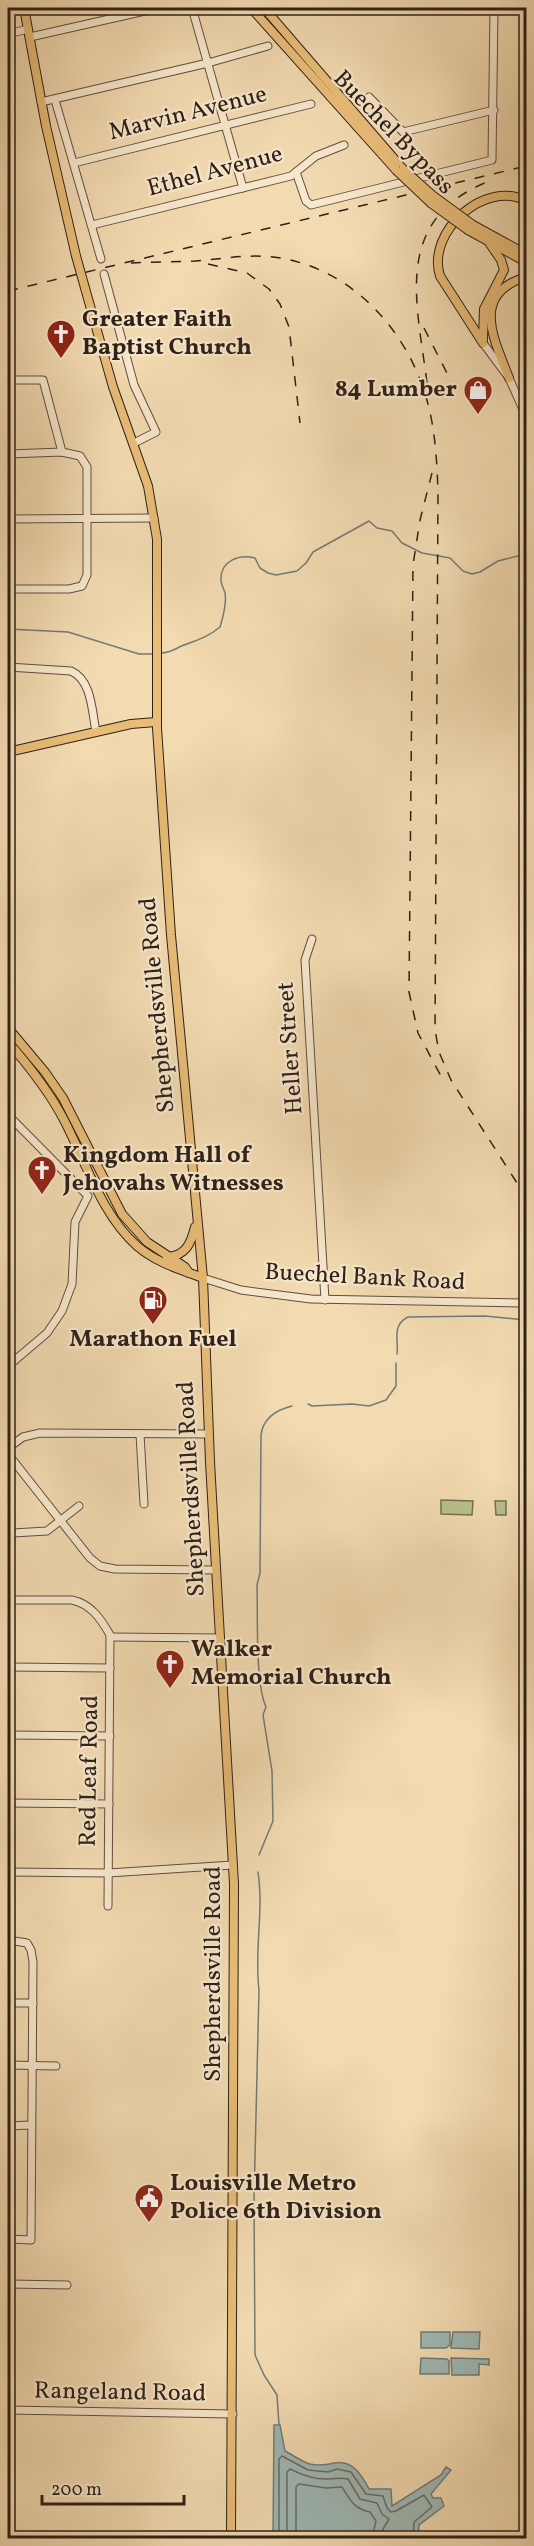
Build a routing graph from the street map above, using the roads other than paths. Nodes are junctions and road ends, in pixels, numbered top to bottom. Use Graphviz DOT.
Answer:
graph roads {
  1 [pos="24,8"];
  2 [pos="158,8"];
  3 [pos="192,8"];
  4 [pos="250,8"];
  5 [pos="264,8"];
  6 [pos="494,8"];
  7 [pos="29,33"];
  8 [pos="8,34"];
  9 [pos="268,46"];
  10 [pos="208,63"];
  11 [pos="369,97"];
  12 [pos="55,100"];
  13 [pos="41,102"];
  14 [pos="311,104"];
  15 [pos="494,110"];
  16 [pos="226,125"];
  17 [pos="344,146"];
  18 [pos="74,162"];
  19 [pos="400,169"];
  20 [pos="296,172"];
  21 [pos="243,188"];
  22 [pos="526,201"];
  23 [pos="92,225"];
  24 [pos="494,242"];
  25 [pos="526,244"];
  26 [pos="526,254"];
  27 [pos="101,259"];
  28 [pos="526,262"];
  29 [pos="104,274"];
  30 [pos="526,277"];
  31 [pos="483,343"];
  32 [pos="509,378"];
  33 [pos="8,380"];
  34 [pos="526,416"];
  35 [pos="134,442"];
  36 [pos="62,452"];
  37 [pos="8,454"];
  38 [pos="87,518"];
  39 [pos="154,518"];
  40 [pos="8,519"];
  41 [pos="8,589"];
  42 [pos="8,668"];
  43 [pos="156,722"];
  44 [pos="96,732"];
  45 [pos="8,752"];
  46 [pos="312,939"];
  47 [pos="8,1028"];
  48 [pos="8,1042"];
  49 [pos="8,1115"];
  50 [pos="197,1217"];
  51 [pos="167,1257"];
  52 [pos="189,1273"];
  53 [pos="203,1278"];
  54 [pos="325,1300"];
  55 [pos="526,1303"];
  56 [pos="8,1366"];
  57 [pos="140,1434"];
  58 [pos="208,1434"];
  59 [pos="8,1449"];
  60 [pos="8,1454"];
  61 [pos="144,1504"];
  62 [pos="79,1506"];
  63 [pos="61,1521"];
  64 [pos="13,1533"];
  65 [pos="216,1570"];
  66 [pos="8,1600"];
  67 [pos="110,1637"];
  68 [pos="220,1638"];
  69 [pos="8,1666"];
  70 [pos="110,1668"];
  71 [pos="8,1735"];
  72 [pos="110,1736"];
  73 [pos="8,1803"];
  74 [pos="109,1804"];
  75 [pos="233,1865"];
  76 [pos="8,1872"];
  77 [pos="108,1873"];
  78 [pos="108,1906"];
  79 [pos="8,1940"];
  80 [pos="8,2002"];
  81 [pos="33,2003"];
  82 [pos="8,2065"];
  83 [pos="32,2066"];
  84 [pos="56,2066"];
  85 [pos="8,2126"];
  86 [pos="32,2126"];
  87 [pos="8,2239"];
  88 [pos="8,2284"];
  89 [pos="67,2285"];
  90 [pos="8,2410"];
  91 [pos="232,2414"];
  92 [pos="231,2538"];
  1 -- 7 [label="main road, Shepherdsville Road"];
  2 -- 7 [label="street"];
  3 -- 10 [label="street"];
  4 -- 19 [label="main road, Buechel Bypass"];
  5 -- 19 [label="main road, Buechel Bypass"];
  6 -- 15 [label="street"];
  7 -- 8 [label="street"];
  7 -- 13 [label="main road, Shepherdsville Road"];
  9 -- 10 [label="street"];
  10 -- 12 [label="street"];
  10 -- 16 [label="street"];
  11 -- 15 [label="street"];
  12 -- 13 [label="street"];
  12 -- 18 [label="street"];
  13 -- 35 [label="main road, Shepherdsville Road, bridge"];
  14 -- 16 [label="street, Marvin Avenue"];
  15 -- 20 [label="street"];
  16 -- 18 [label="street, Marvin Avenue"];
  16 -- 21 [label="street"];
  17 -- 20 [label="street, Ethel Avenue"];
  18 -- 23 [label="street"];
  19 -- 24 [label="main road, Buechel Bypass, bridge"];
  20 -- 21 [label="street, Ethel Avenue"];
  21 -- 23 [label="street, Ethel Avenue"];
  22 -- 31 [label="main road"];
  23 -- 27 [label="street"];
  24 -- 25 [label="main road"];
  24 -- 26 [label="main road, Buechel Bypass"];
  24 -- 28 [label="main road, Buechel Bypass"];
  24 -- 31 [label="main road"];
  29 -- 35 [label="street"];
  30 -- 32 [label="main road"];
  31 -- 32 [label="street"];
  32 -- 34 [label="street"];
  33 -- 36 [label="street"];
  35 -- 39 [label="main road, Shepherdsville Road"];
  36 -- 37 [label="street"];
  36 -- 38 [label="street"];
  38 -- 39 [label="street"];
  38 -- 40 [label="street"];
  38 -- 41 [label="street"];
  39 -- 43 [label="main road, Shepherdsville Road"];
  42 -- 44 [label="street"];
  43 -- 44 [label="main road"];
  43 -- 50 [label="main road, Shepherdsville Road"];
  44 -- 45 [label="main road"];
  46 -- 54 [label="street, Heller Street"];
  47 -- 51 [label="main road"];
  48 -- 52 [label="main road"];
  49 -- 56 [label="street"];
  50 -- 51 [label="main road"];
  50 -- 53 [label="main road, Shepherdsville Road"];
  51 -- 52 [label="main road"];
  52 -- 53 [label="main road"];
  53 -- 54 [label="street, Buechel Bank Road"];
  53 -- 58 [label="main road, Shepherdsville Road"];
  54 -- 55 [label="street, Buechel Bank Road"];
  57 -- 58 [label="street"];
  57 -- 59 [label="street"];
  57 -- 61 [label="street"];
  58 -- 65 [label="main road, Shepherdsville Road"];
  60 -- 63 [label="street"];
  62 -- 63 [label="street"];
  63 -- 64 [label="street"];
  63 -- 65 [label="street"];
  65 -- 68 [label="main road, Shepherdsville Road"];
  66 -- 67 [label="street"];
  67 -- 68 [label="street"];
  67 -- 70 [label="street, Red Leaf Road"];
  68 -- 75 [label="main road, Shepherdsville Road"];
  69 -- 70 [label="street"];
  70 -- 72 [label="street, Red Leaf Road"];
  71 -- 72 [label="street"];
  72 -- 74 [label="street, Red Leaf Road"];
  73 -- 74 [label="street"];
  74 -- 77 [label="street, Red Leaf Road"];
  75 -- 77 [label="street"];
  75 -- 91 [label="main road, Shepherdsville Road"];
  76 -- 77 [label="street"];
  77 -- 78 [label="street, Red Leaf Road"];
  79 -- 81 [label="street"];
  80 -- 81 [label="street"];
  81 -- 83 [label="street"];
  82 -- 83 [label="street"];
  83 -- 84 [label="street"];
  83 -- 86 [label="street"];
  85 -- 86 [label="street"];
  86 -- 87 [label="street"];
  88 -- 89 [label="street"];
  90 -- 91 [label="street, Rangeland Road"];
  91 -- 92 [label="main road, Shepherdsville Road"];
}
